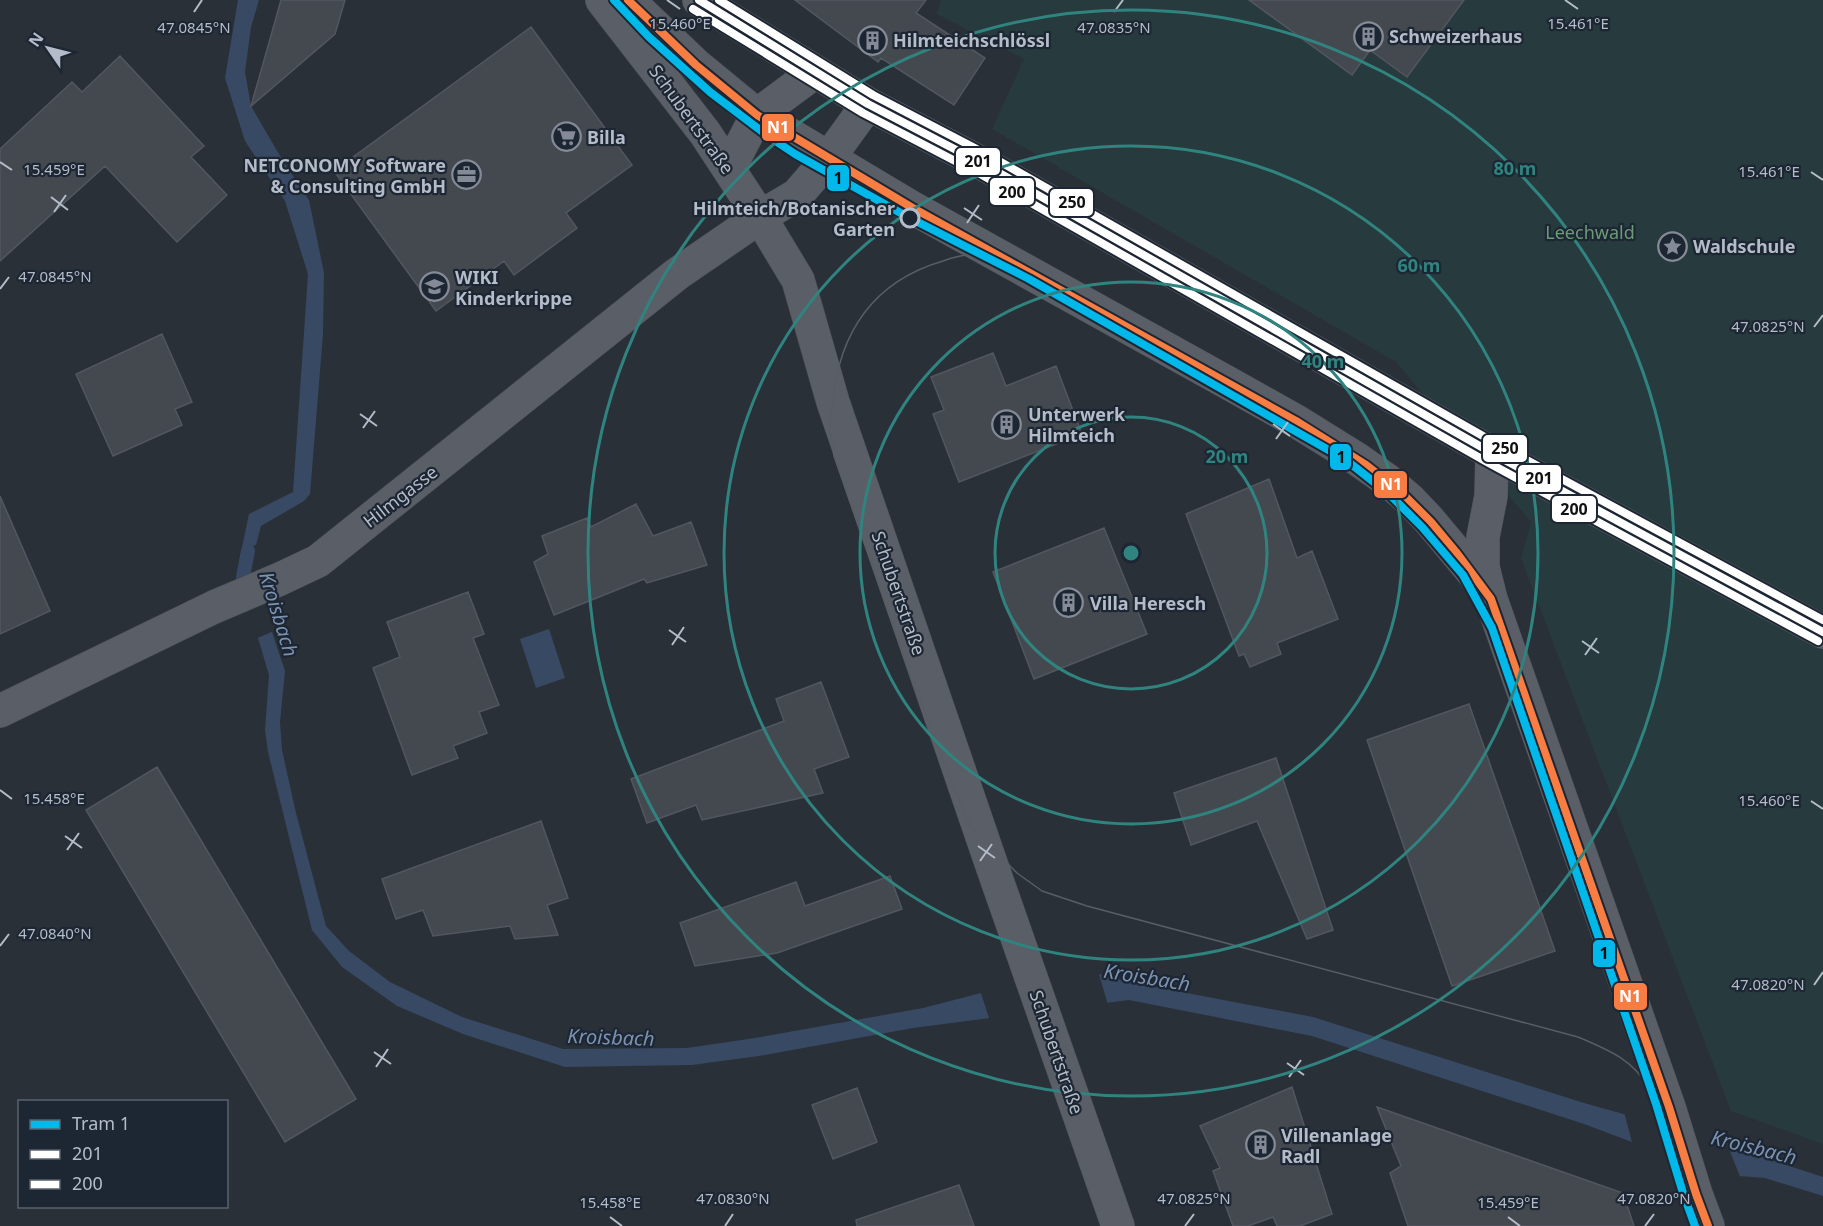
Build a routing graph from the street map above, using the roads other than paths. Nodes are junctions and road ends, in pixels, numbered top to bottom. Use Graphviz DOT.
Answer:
graph roads {
  1 [pos="602,0"];
  2 [pos="628,0"];
  3 [pos="699,0"];
  4 [pos="815,72"];
  5 [pos="868,104"];
  6 [pos="757,116"];
  7 [pos="828,159"];
  8 [pos="729,169"];
  9 [pos="760,217"];
  10 [pos="1492,453"];
  11 [pos="1491,599"];
  12 [pos="1823,632"];
  13 [pos="0,711"];
  14 [pos="1118,1226"];
  15 [pos="1708,1226"];
  1 -- 8 [label="street, Schubertstraße"];
  2 -- 6 [label="street"];
  3 -- 4 [label="main road"];
  4 -- 5 [label="main road"];
  4 -- 6 [label="street"];
  5 -- 7 [label="street, Hilmgasse"];
  5 -- 10 [label="main road"];
  6 -- 7 [label="street"];
  6 -- 8 [label="street"];
  7 -- 9 [label="street, Hilmgasse"];
  7 -- 11 [label="street"];
  8 -- 9 [label="street, Schubertstraße"];
  9 -- 13 [label="street, Hilmgasse"];
  9 -- 14 [label="street, Schubertstraße"];
  10 -- 11 [label="street"];
  10 -- 12 [label="main road"];
  11 -- 15 [label="street"];
}
